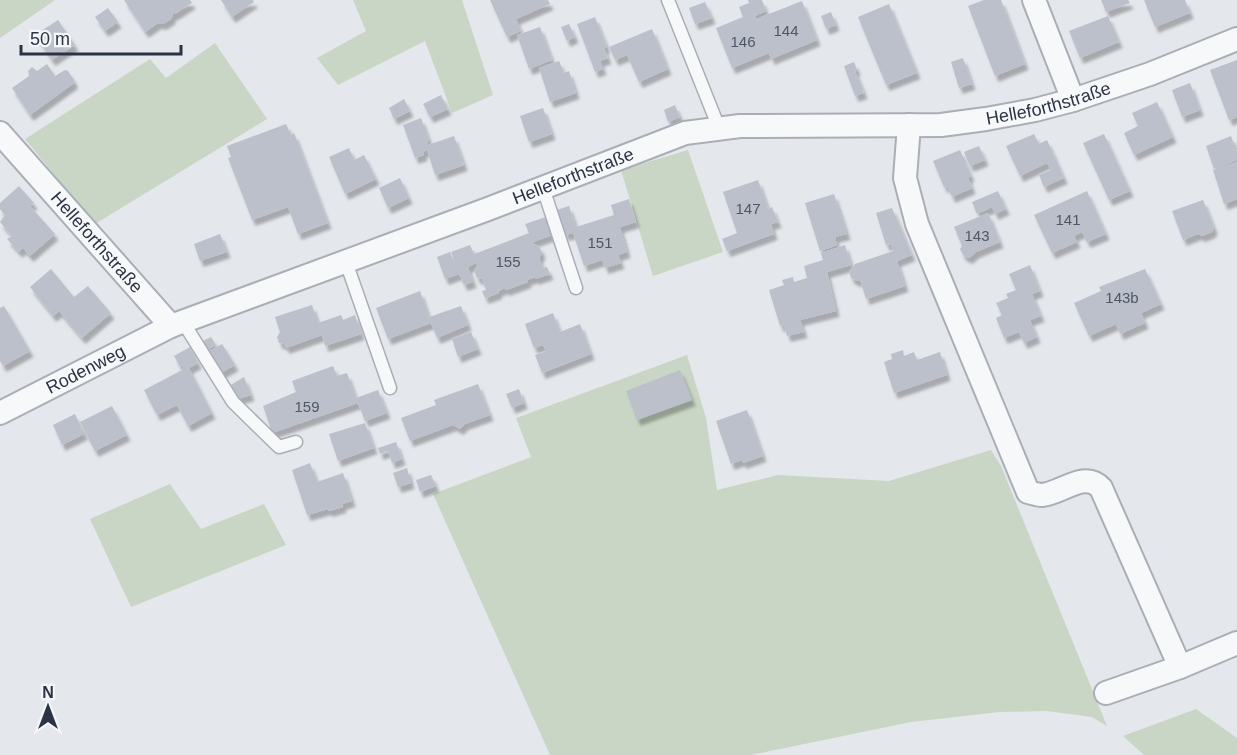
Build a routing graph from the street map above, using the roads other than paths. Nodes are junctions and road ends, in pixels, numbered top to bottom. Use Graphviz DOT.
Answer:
graph roads {
  1 [pos="668,0"];
  2 [pos="1034,0"];
  3 [pos="1237,39"];
  4 [pos="1073,100"];
  5 [pos="909,125"];
  6 [pos="719,128"];
  7 [pos="0,133"];
  8 [pos="543,188"];
  9 [pos="346,262"];
  10 [pos="576,288"];
  11 [pos="177,324"];
  12 [pos="390,388"];
  13 [pos="0,413"];
  14 [pos="296,442"];
  15 [pos="1237,643"];
  16 [pos="1180,667"];
  17 [pos="1106,693"];
  1 -- 6 [label="lane"];
  2 -- 4 [label="street"];
  3 -- 4 [label="street, Helleforthstraße"];
  4 -- 5 [label="street, Helleforthstraße"];
  5 -- 6 [label="street, Helleforthstraße"];
  5 -- 16 [label="street"];
  6 -- 8 [label="street, Helleforthstraße"];
  7 -- 11 [label="street, Helleforthstraße"];
  8 -- 9 [label="street, Helleforthstraße"];
  8 -- 10 [label="lane"];
  9 -- 11 [label="street, Helleforthstraße"];
  9 -- 12 [label="lane"];
  11 -- 13 [label="street, Rodenweg"];
  11 -- 14 [label="lane"];
  15 -- 16 [label="street"];
  16 -- 17 [label="street"];
}
